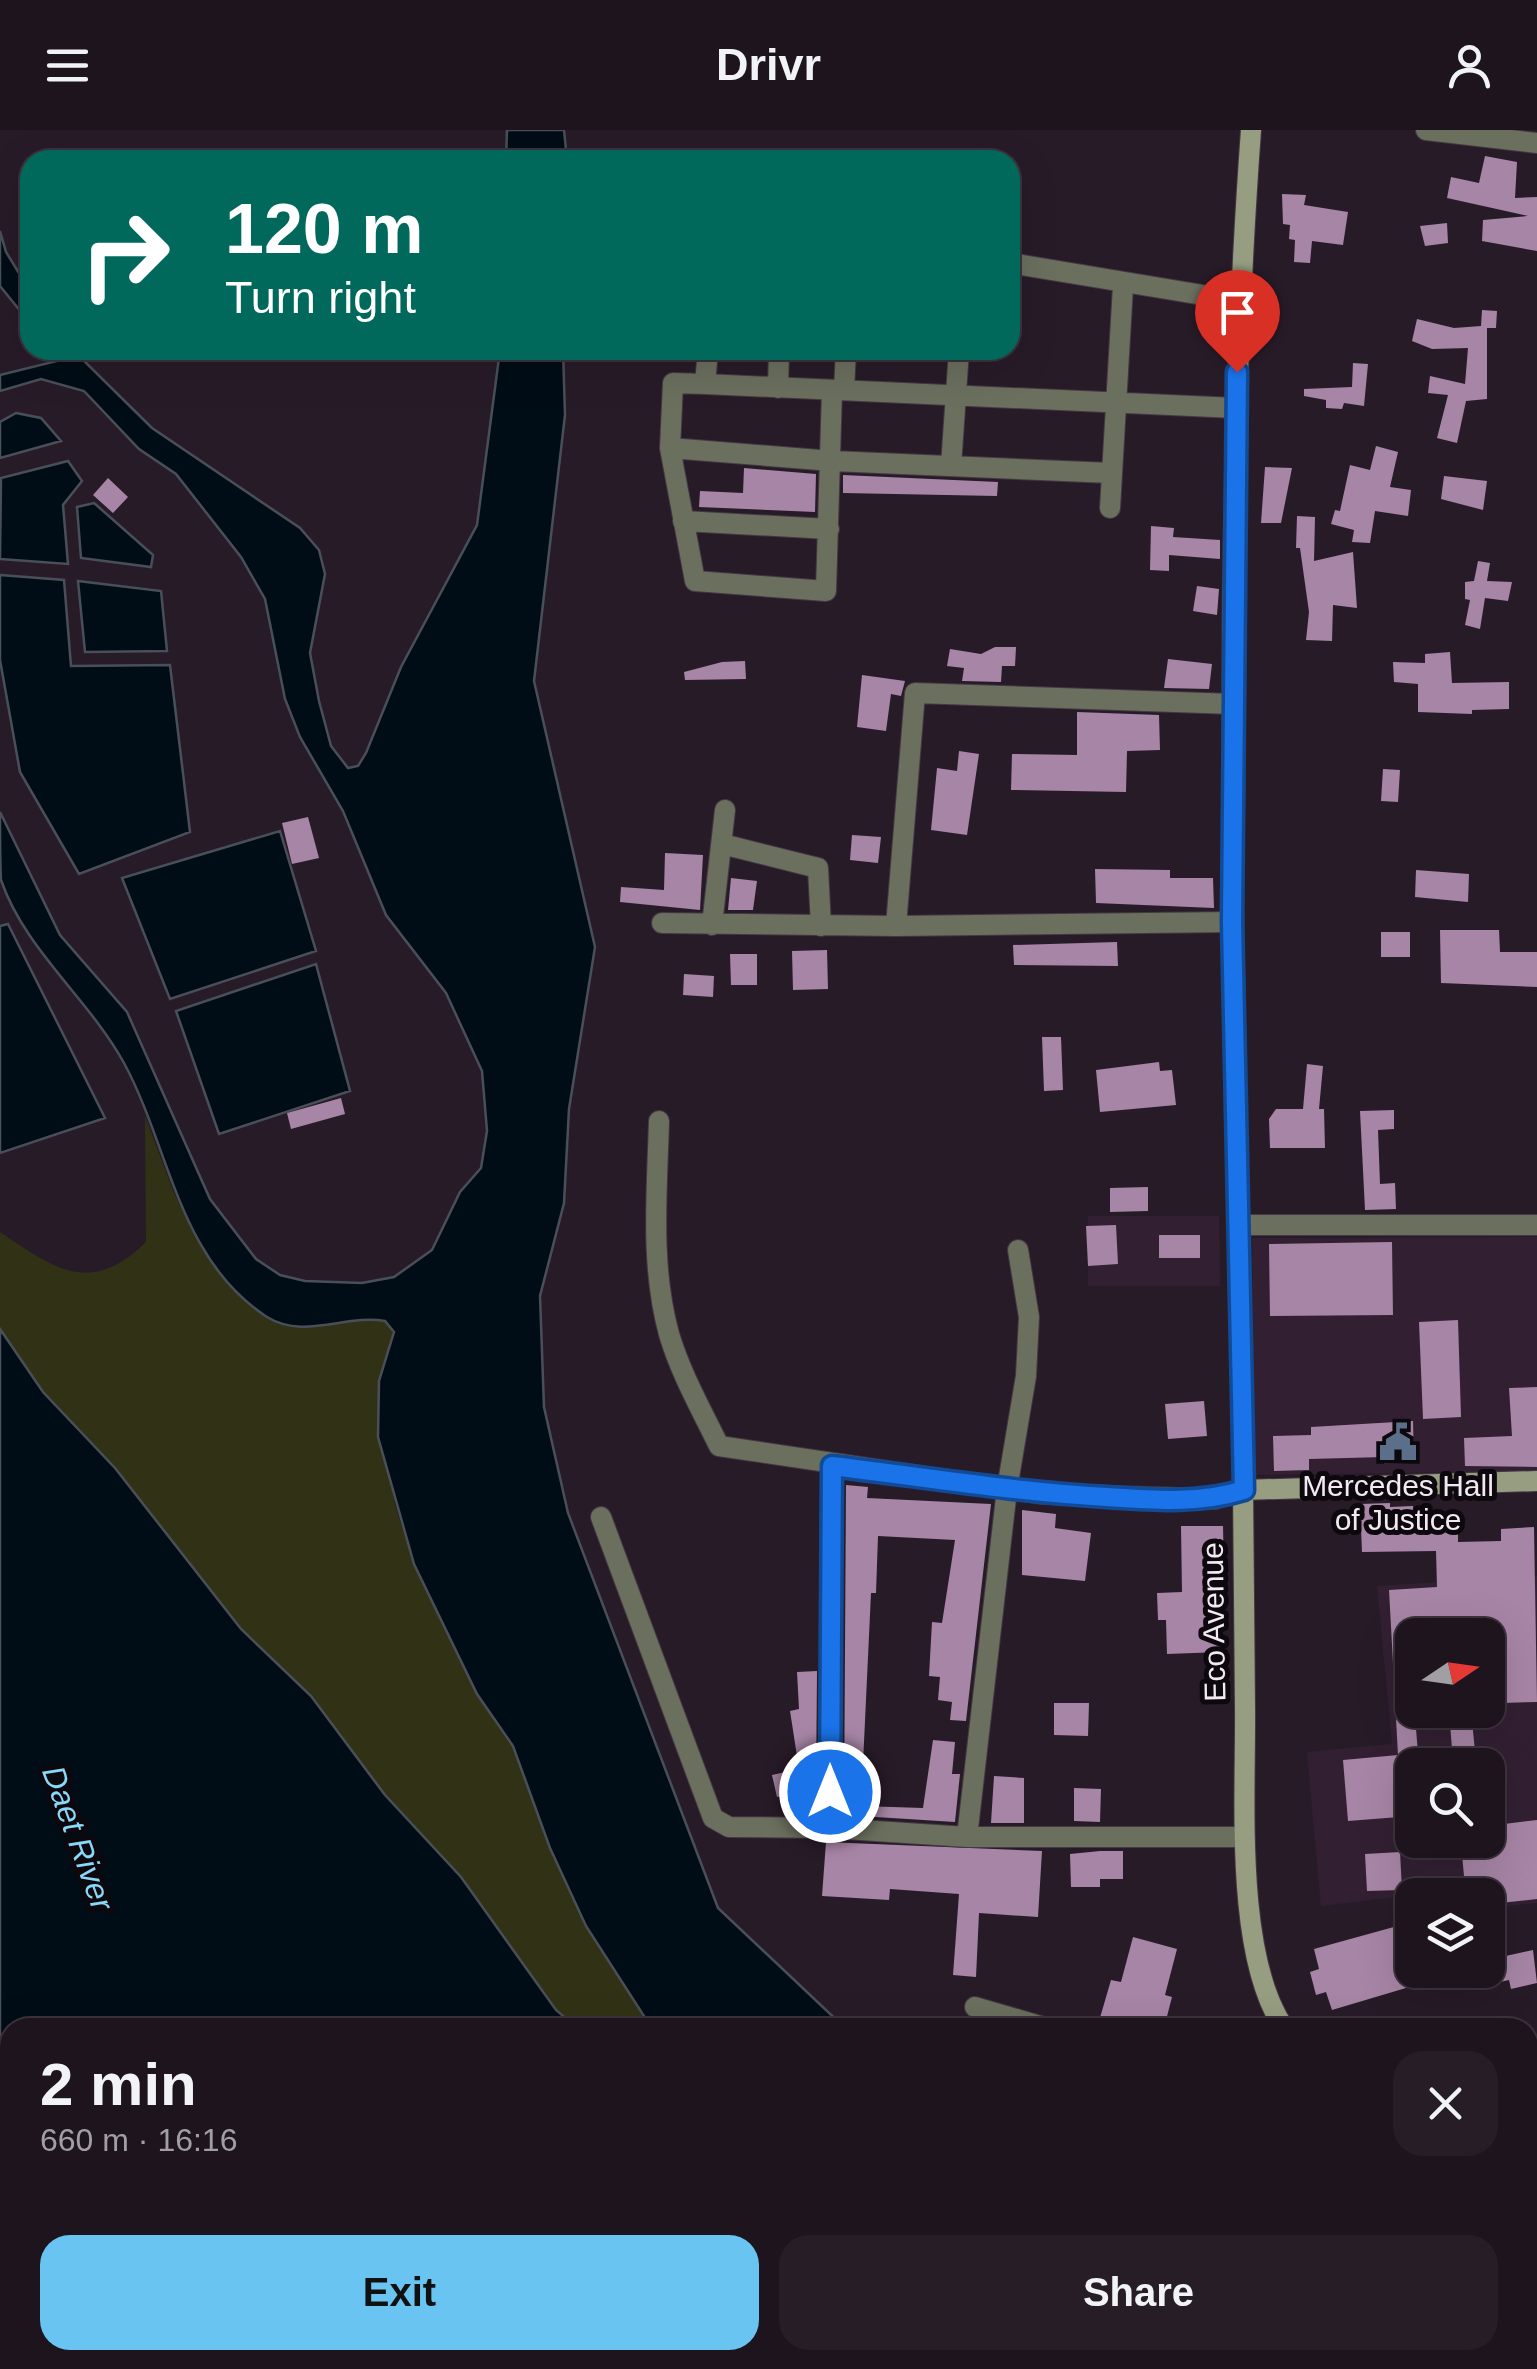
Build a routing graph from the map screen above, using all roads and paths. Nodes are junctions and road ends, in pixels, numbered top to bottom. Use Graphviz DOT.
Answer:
graph roads {
  1 [pos="1251,130"];
  2 [pos="1426,130"];
  3 [pos="1537,143"];
  4 [pos="1020,266"];
  5 [pos="1123,286"];
  6 [pos="1238,302"];
  7 [pos="707,360"];
  8 [pos="779,360"];
  9 [pos="844,360"];
  10 [pos="958,360"];
  11 [pos="705,384"];
  12 [pos="778,388"];
  13 [pos="838,390"];
  14 [pos="956,396"];
  15 [pos="1114,402"];
  16 [pos="1236,408"];
  17 [pos="670,448"];
  18 [pos="832,461"];
  19 [pos="950,466"];
  20 [pos="1111,473"];
  21 [pos="1110,508"];
  22 [pos="683,521"];
  23 [pos="829,528"];
  24 [pos="1233,704"];
  25 [pos="724,810"];
  26 [pos="722,844"];
  27 [pos="1232,922"];
  28 [pos="662,923"];
  29 [pos="712,925"];
  30 [pos="820,926"];
  31 [pos="896,926"];
  32 [pos="659,1120"];
  33 [pos="1238,1225"];
  34 [pos="1537,1225"];
  35 [pos="1018,1250"];
  36 [pos="832,1466"];
  37 [pos="1537,1481"];
  38 [pos="1006,1489"];
  39 [pos="1244,1490"];
  40 [pos="601,1517"];
  41 [pos="830,1828"];
  42 [pos="1244,1836"];
  43 [pos="967,1837"];
  44 [pos="975,2007"];
  45 [pos="1012,2018"];
  46 [pos="1279,2018"];
  1 -- 6 [label="main road, Eco Avenue"];
  2 -- 3 [label="street"];
  4 -- 5 [label="street"];
  5 -- 6 [label="street"];
  5 -- 15 [label="street"];
  6 -- 16 [label="main road, Eco Avenue"];
  7 -- 11 [label="street"];
  8 -- 12 [label="street"];
  9 -- 13 [label="street"];
  10 -- 14 [label="street"];
  11 -- 12 [label="street"];
  11 -- 17 [label="street"];
  12 -- 13 [label="street"];
  13 -- 14 [label="street"];
  13 -- 18 [label="street"];
  14 -- 15 [label="street"];
  14 -- 19 [label="street"];
  15 -- 16 [label="street"];
  15 -- 20 [label="street"];
  16 -- 24 [label="main road, Eco Avenue"];
  17 -- 18 [label="street"];
  17 -- 22 [label="street"];
  18 -- 19 [label="street"];
  18 -- 23 [label="street"];
  19 -- 20 [label="street"];
  20 -- 21 [label="street"];
  22 -- 23 [label="street"];
  22 -- 23 [label="street"];
  24 -- 27 [label="main road, Eco Avenue"];
  24 -- 31 [label="street"];
  25 -- 26 [label="street"];
  26 -- 29 [label="street"];
  26 -- 30 [label="street"];
  27 -- 31 [label="street"];
  27 -- 33 [label="main road, Eco Avenue"];
  28 -- 29 [label="street"];
  29 -- 30 [label="street"];
  30 -- 31 [label="street"];
  32 -- 36 [label="street"];
  33 -- 34 [label="street"];
  33 -- 39 [label="main road, Eco Avenue"];
  35 -- 38 [label="street"];
  36 -- 38 [label="street"];
  36 -- 41 [label="street"];
  37 -- 39 [label="main road"];
  38 -- 39 [label="street"];
  38 -- 43 [label="street"];
  39 -- 42 [label="main road, Eco Avenue"];
  40 -- 41 [label="street"];
  41 -- 43 [label="street"];
  42 -- 43 [label="street"];
  42 -- 46 [label="main road, Eco Avenue"];
  44 -- 45 [label="street"];
}
